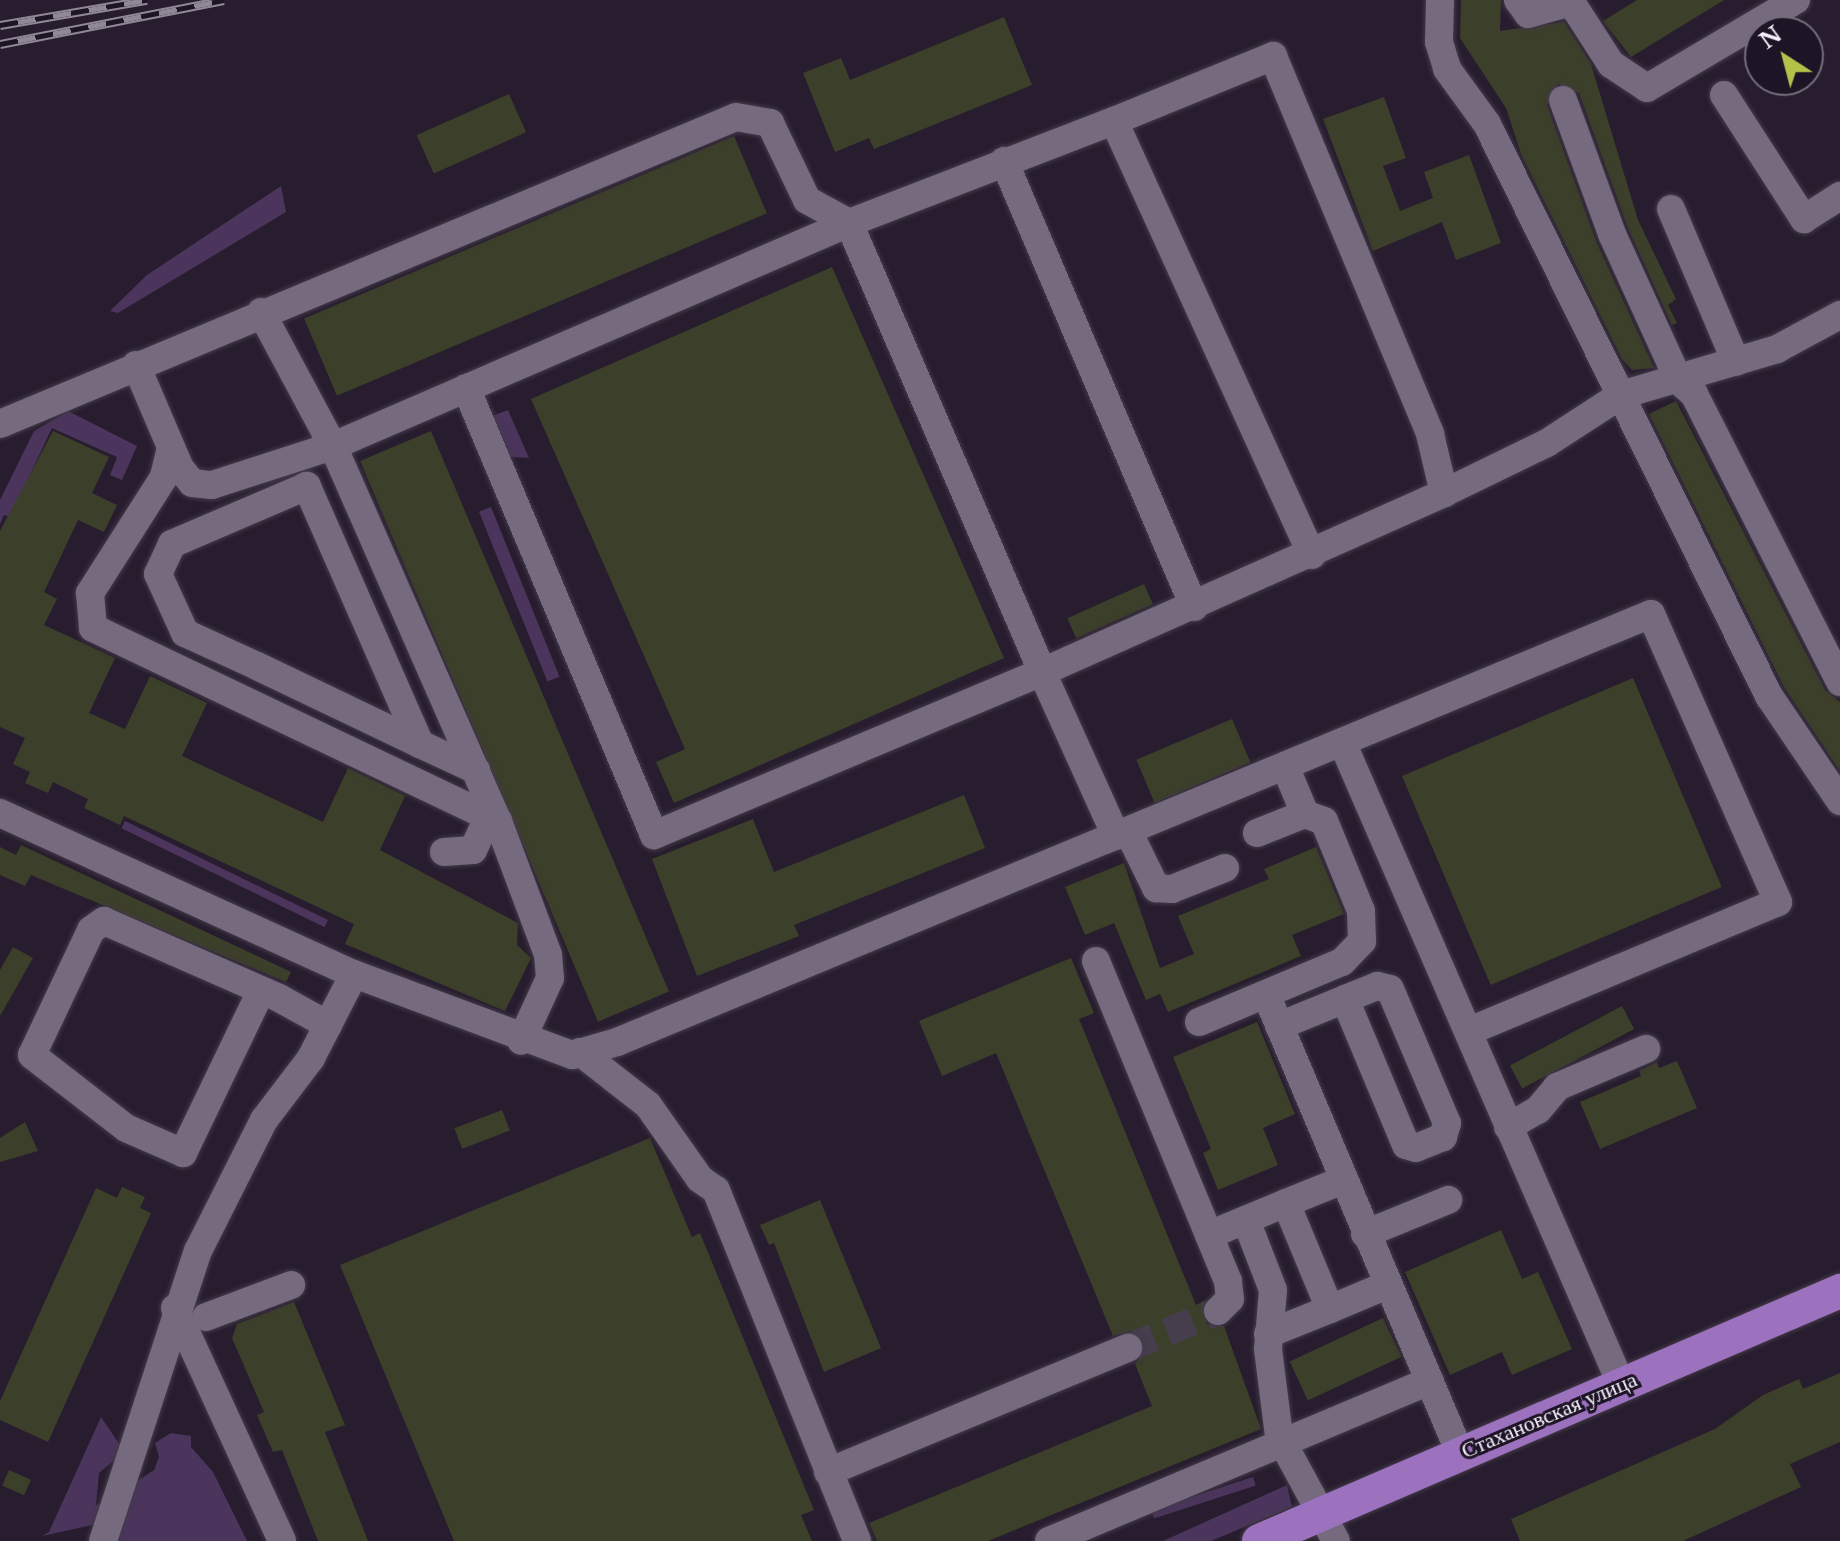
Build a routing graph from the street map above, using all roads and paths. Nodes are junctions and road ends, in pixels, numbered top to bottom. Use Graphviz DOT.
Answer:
graph roads {
  1 [pos="1440,0"];
  2 [pos="1518,0"];
  3 [pos="1796,0"];
  4 [pos="1724,95"];
  5 [pos="1563,100"];
  6 [pos="1114,121"];
  7 [pos="1004,161"];
  8 [pos="1840,196"];
  9 [pos="1671,209"];
  10 [pos="849,223"];
  11 [pos="261,312"];
  12 [pos="1840,315"];
  13 [pos="1736,362"];
  14 [pos="136,365"];
  15 [pos="1679,381"];
  16 [pos="466,388"];
  17 [pos="1621,395"];
  18 [pos="0,424"];
  19 [pos="333,446"];
  20 [pos="171,448"];
  21 [pos="1444,493"];
  22 [pos="1312,555"];
  23 [pos="387,570"];
  24 [pos="350,584"];
  25 [pos="1194,607"];
  26 [pos="257,666"];
  27 [pos="1042,672"];
  28 [pos="1840,682"];
  29 [pos="242,700"];
  30 [pos="1342,742"];
  31 [pos="420,744"];
  32 [pos="1288,764"];
  33 [pos="476,770"];
  34 [pos="1840,801"];
  35 [pos="0,813"];
  36 [pos="1305,814"];
  37 [pos="494,818"];
  38 [pos="1122,833"];
  39 [pos="1257,833"];
  40 [pos="444,852"];
  41 [pos="1225,868"];
  42 [pos="1096,961"];
  43 [pos="354,974"];
  44 [pos="261,991"];
  45 [pos="1266,994"];
  46 [pos="1345,999"];
  47 [pos="1199,1022"];
  48 [pos="328,1025"];
  49 [pos="1279,1026"];
  50 [pos="1469,1031"];
  51 [pos="521,1041"];
  52 [pos="1646,1049"];
  53 [pos="580,1052"];
  54 [pos="1508,1127"];
  55 [pos="1343,1180"];
  56 [pos="1448,1200"];
  57 [pos="1286,1203"];
  58 [pos="1246,1220"];
  59 [pos="1365,1234"];
  60 [pos="1209,1235"];
  61 [pos="291,1285"];
  62 [pos="1387,1285"];
  63 [pos="1840,1291"];
  64 [pos="175,1308"];
  65 [pos="1330,1309"];
  66 [pos="1218,1311"];
  67 [pos="206,1317"];
  68 [pos="1268,1334"];
  69 [pos="1128,1348"];
  70 [pos="1430,1381"];
  71 [pos="1621,1384"];
  72 [pos="1282,1445"];
  73 [pos="1459,1452"];
  74 [pos="828,1472"];
  75 [pos="1330,1526"];
  76 [pos="103,1541"];
  77 [pos="282,1541"];
  78 [pos="857,1541"];
  79 [pos="1049,1541"];
  80 [pos="1259,1541"];
  1 -- 17 [label="street"];
  2 -- 3 [label="street"];
  4 -- 8 [label="street"];
  5 -- 15 [label="street"];
  6 -- 7 [label="street"];
  6 -- 21 [label="street"];
  6 -- 22 [label="street"];
  7 -- 10 [label="street"];
  7 -- 25 [label="street"];
  9 -- 13 [label="street"];
  10 -- 11 [label="street"];
  10 -- 16 [label="street"];
  10 -- 27 [label="street"];
  11 -- 14 [label="street"];
  11 -- 19 [label="street"];
  12 -- 13 [label="street"];
  13 -- 15 [label="street"];
  14 -- 18 [label="street"];
  14 -- 20 [label="street"];
  15 -- 17 [label="street"];
  15 -- 28 [label="street"];
  16 -- 19 [label="street"];
  16 -- 27 [label="street"];
  17 -- 21 [label="street"];
  17 -- 34 [label="street"];
  19 -- 20 [label="street"];
  19 -- 23 [label="street"];
  20 -- 29 [label="street"];
  21 -- 22 [label="street"];
  22 -- 25 [label="street"];
  23 -- 24 [label="street"];
  23 -- 33 [label="street"];
  24 -- 26 [label="street"];
  24 -- 31 [label="street"];
  25 -- 27 [label="street"];
  26 -- 29 [label="street"];
  26 -- 31 [label="street"];
  27 -- 38 [label="street"];
  29 -- 37 [label="street"];
  30 -- 32 [label="street"];
  30 -- 50 [label="street"];
  30 -- 50 [label="street"];
  31 -- 33 [label="street"];
  32 -- 36 [label="street"];
  32 -- 38 [label="street"];
  33 -- 37 [label="street"];
  35 -- 43 [label="street"];
  36 -- 39 [label="street"];
  36 -- 45 [label="street"];
  37 -- 40 [label="street"];
  37 -- 51 [label="street"];
  38 -- 41 [label="street"];
  38 -- 53 [label="street"];
  42 -- 60 [label="street"];
  43 -- 48 [label="street"];
  43 -- 51 [label="street"];
  44 -- 44 [label="street"];
  44 -- 48 [label="street"];
  45 -- 47 [label="street"];
  45 -- 49 [label="street"];
  46 -- 46 [label="street"];
  46 -- 49 [label="street"];
  48 -- 64 [label="street"];
  49 -- 55 [label="street"];
  50 -- 54 [label="street"];
  51 -- 53 [label="street"];
  52 -- 54 [label="street"];
  53 -- 74 [label="street"];
  54 -- 71 [label="street"];
  55 -- 57 [label="street"];
  55 -- 59 [label="street"];
  56 -- 59 [label="street"];
  57 -- 58 [label="street"];
  57 -- 65 [label="street"];
  58 -- 60 [label="street"];
  58 -- 68 [label="street"];
  59 -- 62 [label="street"];
  60 -- 66 [label="street"];
  61 -- 67 [label="street"];
  62 -- 65 [label="street"];
  62 -- 70 [label="street"];
  63 -- 71 [label="main road, Стахановская улица"];
  64 -- 76 [label="street"];
  64 -- 77 [label="street"];
  65 -- 68 [label="street"];
  68 -- 72 [label="street"];
  69 -- 74 [label="street"];
  70 -- 72 [label="street"];
  70 -- 73 [label="street"];
  71 -- 73 [label="main road, Стахановская улица"];
  72 -- 75 [label="street"];
  72 -- 79 [label="street"];
  73 -- 75 [label="main road, Стахановская улица"];
  74 -- 78 [label="street"];
  75 -- 80 [label="main road, Стахановская улица"];
}
